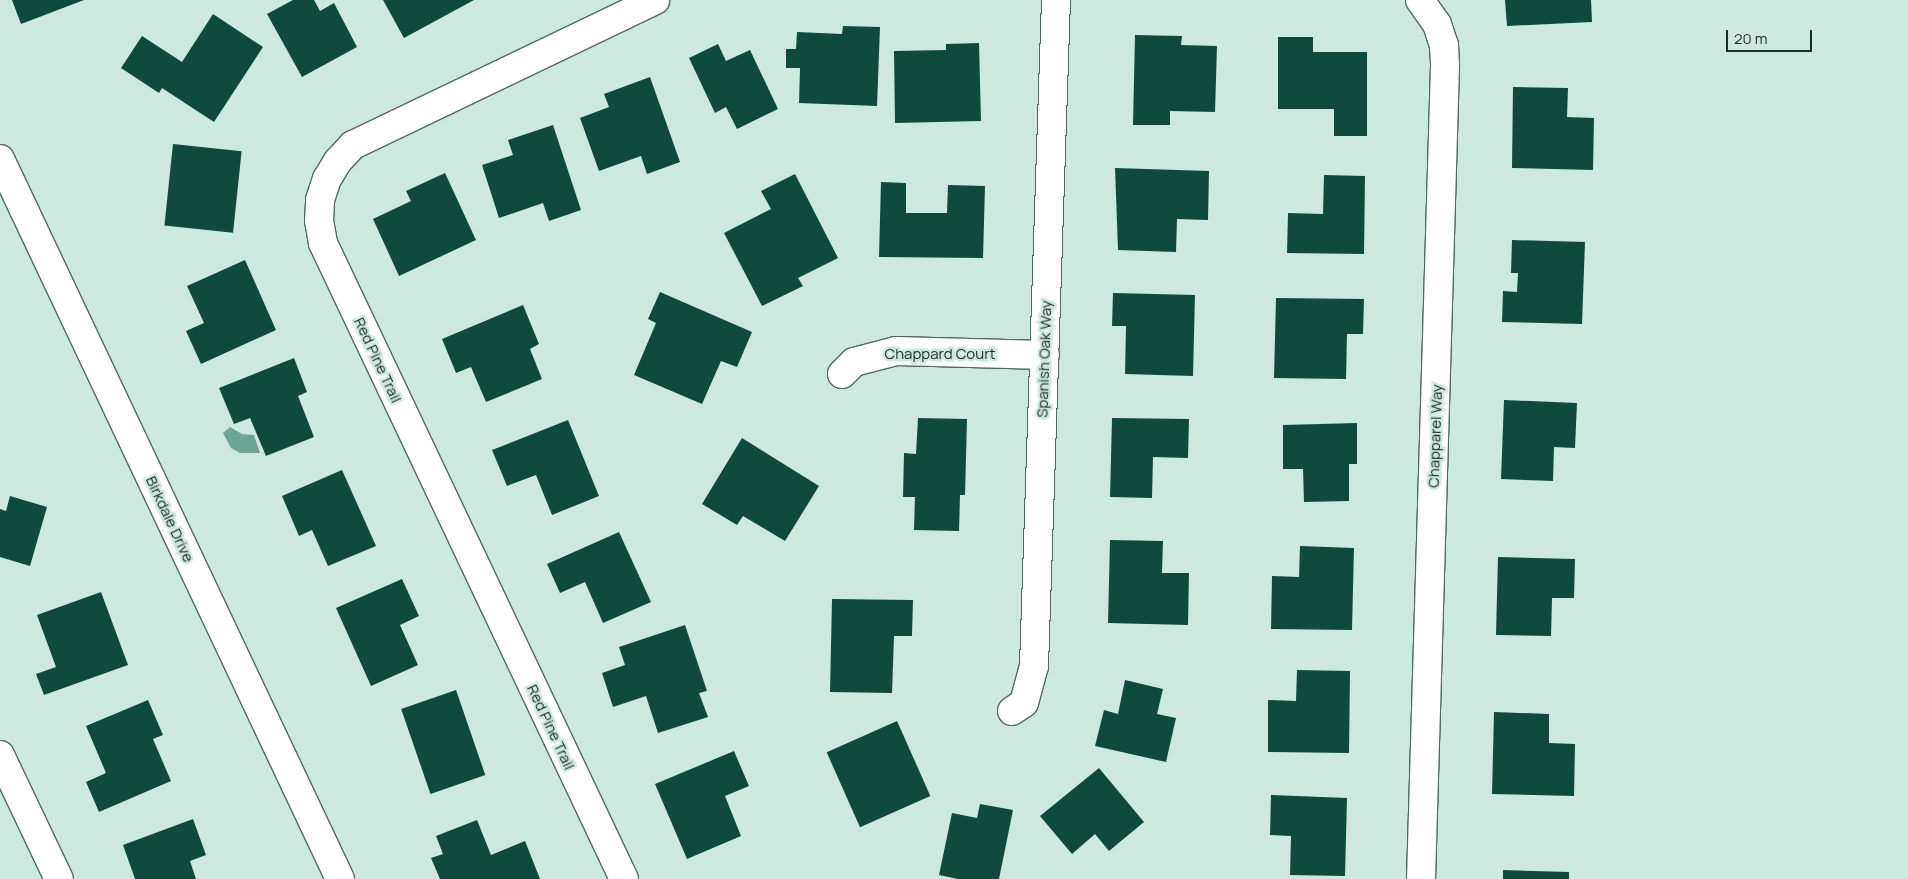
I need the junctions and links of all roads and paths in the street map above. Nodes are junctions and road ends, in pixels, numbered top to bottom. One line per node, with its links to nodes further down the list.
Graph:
1 (655, 0): 11 (street, Red Pine Trail)
2 (1056, 0): 5 (street, Spanish Oak Way)
3 (1420, 0): 12 (street, Chapparel Way)
4 (0, 159): 10 (street, Birkdale Drive)
5 (1045, 355): 6 (street, Chappard Court); 7 (street, Spanish Oak Way)
6 (842, 374)
7 (1012, 711)
8 (0, 755): 9 (street)
9 (58, 879)
10 (340, 879)
11 (624, 879)
12 (1421, 879)

